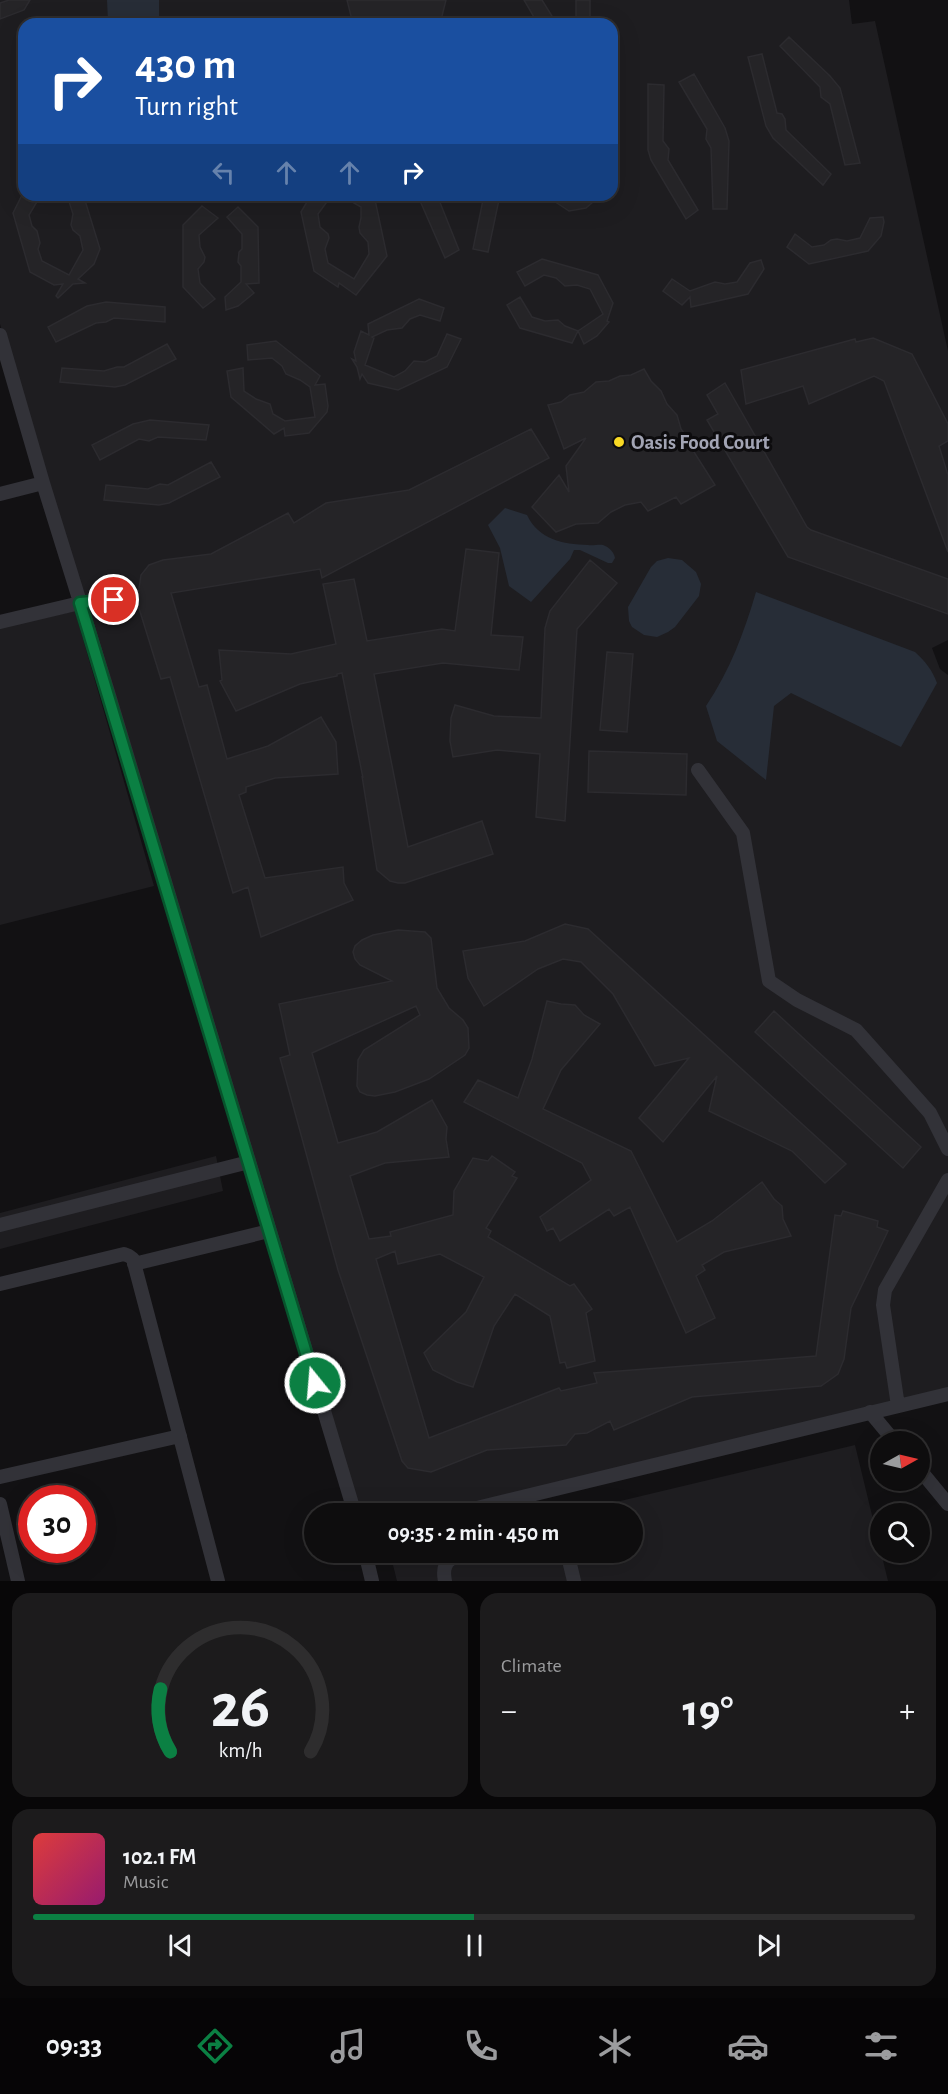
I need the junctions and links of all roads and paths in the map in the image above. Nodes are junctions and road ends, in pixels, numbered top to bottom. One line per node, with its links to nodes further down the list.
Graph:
1 (0, 335): 2 (street)
2 (43, 483): 3 (street); 5 (street)
3 (0, 494)
4 (114, 600): 5 (street)
5 (80, 603): 6 (street); 9 (street)
6 (0, 622)
7 (698, 770): 8 (street)
8 (948, 1149)
9 (249, 1162): 11 (street); 12 (street)
10 (948, 1180): 16 (street)
11 (0, 1225)
12 (269, 1231): 13 (street); 22 (street)
13 (134, 1264): 14 (street); 19 (street)
14 (0, 1284)
15 (948, 1394): 16 (street)
16 (898, 1406): 17 (street)
17 (870, 1412): 18 (street); 23 (street)
18 (886, 1431)
19 (180, 1436): 20 (street); 30 (street)
20 (0, 1477)
21 (930, 1482): 25 (street)
22 (351, 1503)
23 (497, 1503)
24 (0, 1504): 29 (street)
25 (948, 1504)
26 (368, 1563): 31 (street)
27 (447, 1563): 32 (street)
28 (570, 1563): 33 (street)
29 (18, 1581)
30 (218, 1581)
31 (372, 1581)
32 (445, 1581)
33 (574, 1581)

